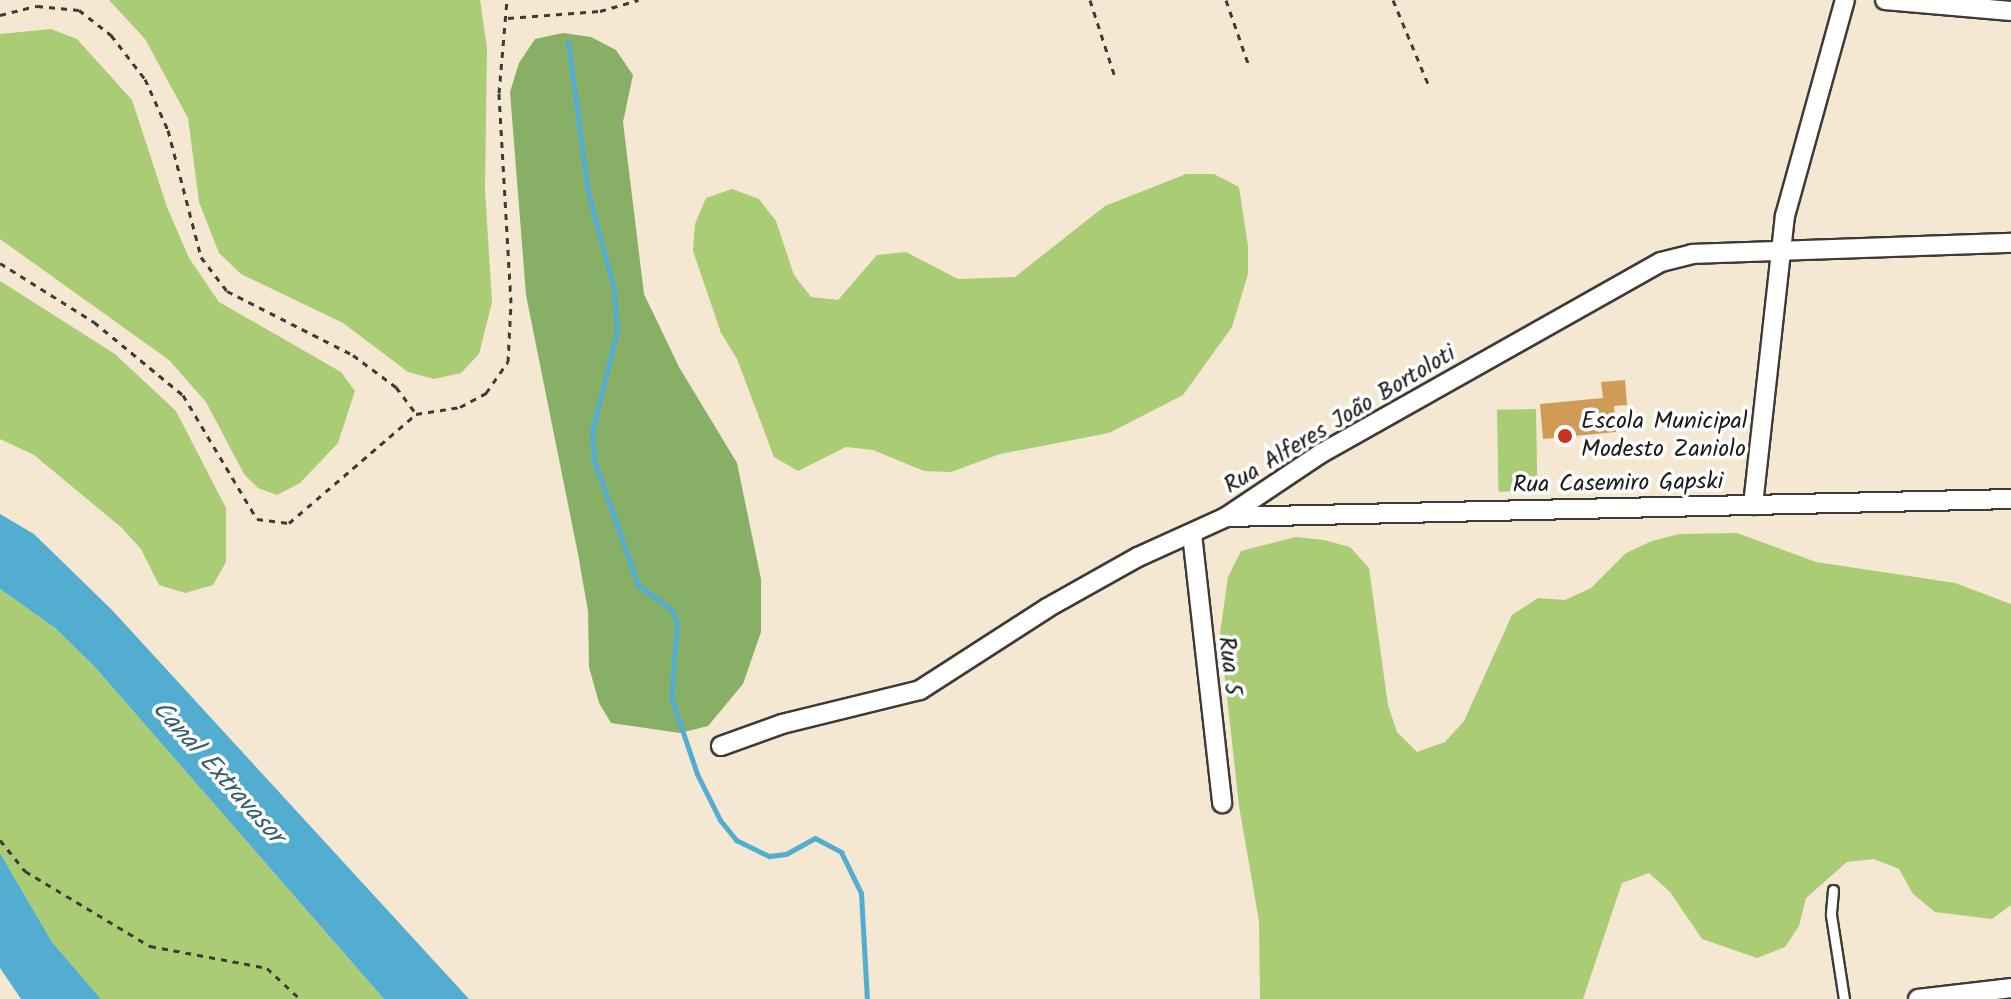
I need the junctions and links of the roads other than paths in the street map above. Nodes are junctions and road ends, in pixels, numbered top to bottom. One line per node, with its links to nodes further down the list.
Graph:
1 (1845, 0): 5 (street)
2 (1885, 0): 3 (street)
3 (2011, 11)
4 (2011, 243): 5 (street, Rua Alferes João Bortoloti)
5 (1779, 251): 7 (street); 8 (street, Rua Alferes João Bortoloti)
6 (2011, 499): 7 (street, Rua Casemiro Gapski)
7 (1753, 505): 8 (street, Rua Casemiro Gapski)
8 (1226, 517): 9 (street, Rua Alferes João Bortoloti)
9 (1192, 534): 10 (street, Rua Alferes João Bortoloti); 11 (street, Rua 5)
10 (721, 746)
11 (1222, 803)
12 (1833, 890): 14 (lane)
13 (2011, 988): 15 (street)
14 (1844, 999)
15 (1918, 999)

